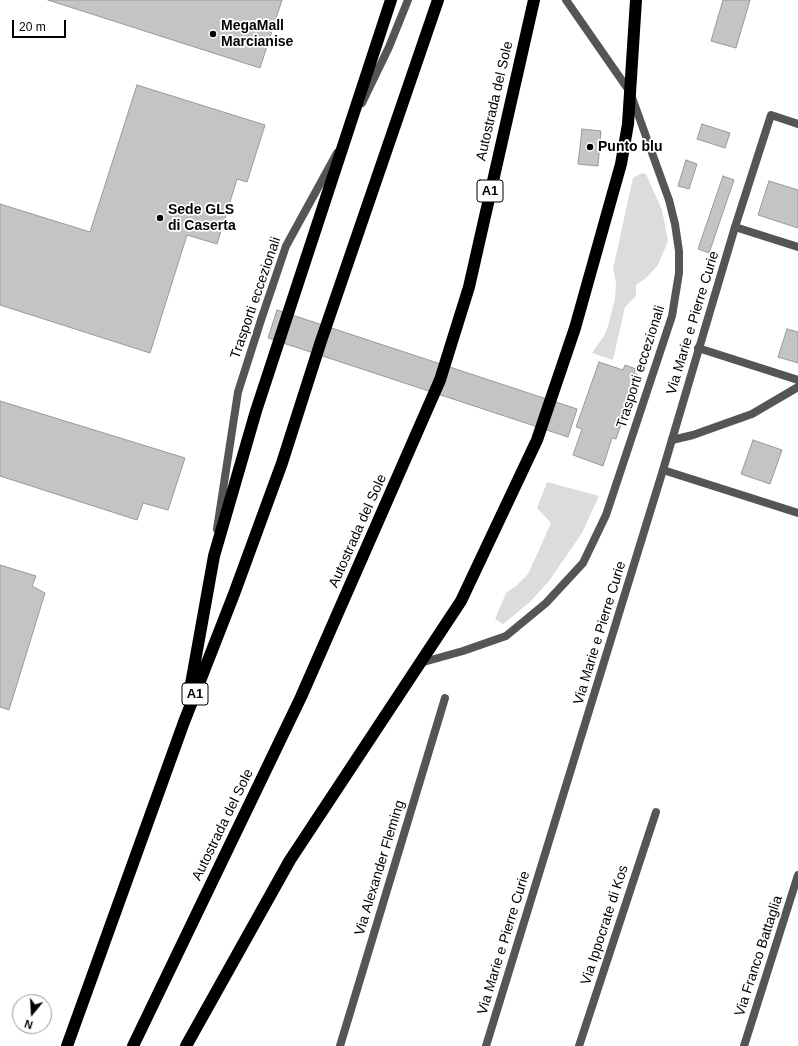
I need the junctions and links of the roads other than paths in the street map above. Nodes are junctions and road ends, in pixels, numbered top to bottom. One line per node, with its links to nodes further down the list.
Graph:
1 (391, 0): 9 (highway)
2 (408, 0): 9 (street, Trasporti eccezionali)
3 (438, 0): 21 (highway, A1)
4 (534, 0): 25 (highway, Autostrada del Sole / A1)
5 (566, 0): 7 (street, Trasporti eccezionali)
6 (636, 0): 7 (highway)
7 (630, 92): 19 (highway); 19 (street, Trasporti eccezionali)
8 (798, 124): 10 (street, Via Marie e Pierre Curie)
9 (345, 138): 18 (highway); 18 (street, Trasporti eccezionali)
10 (735, 227): 11 (street); 12 (street, Via Marie e Pierre Curie)
11 (798, 247)
12 (698, 348): 13 (street); 15 (street, Via Marie e Pierre Curie)
13 (798, 380)
14 (798, 387): 15 (street)
15 (672, 440): 16 (street, Via Marie e Pierre Curie)
16 (663, 470): 17 (street); 28 (street, Via Marie e Pierre Curie)
17 (798, 514)
18 (214, 556): 21 (highway)
19 (420, 663): 26 (highway)
20 (445, 698): 27 (street, Via Alexander Fleming)
21 (184, 722): 24 (highway, A1)
22 (656, 812): 29 (street, Via Ippocrate di Kos)
23 (798, 875): 30 (street, Via Franco Battaglia)
24 (67, 1046)
25 (133, 1046)
26 (186, 1046)
27 (340, 1046)
28 (486, 1046)
29 (579, 1046)
30 (744, 1046)

